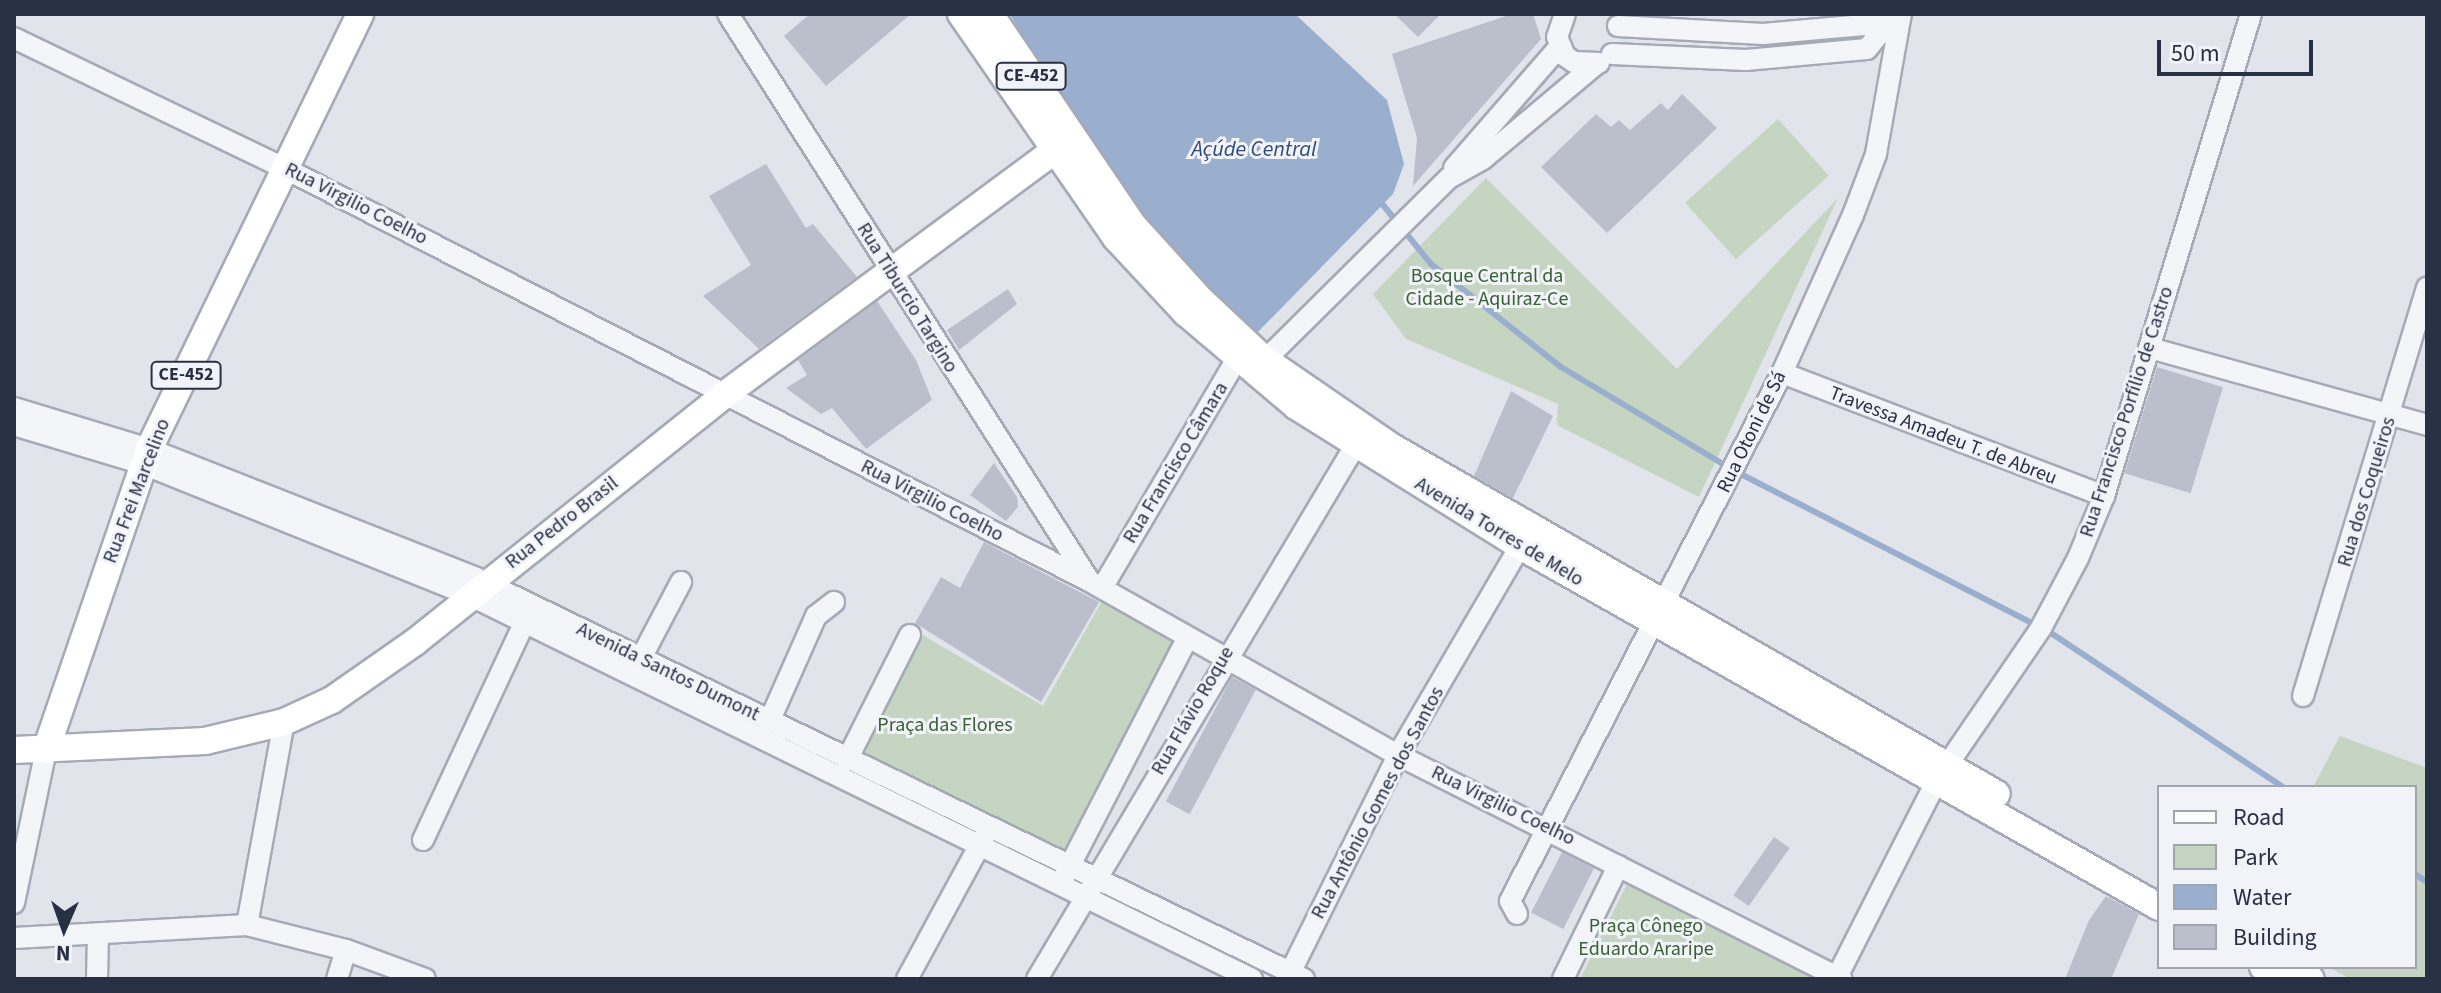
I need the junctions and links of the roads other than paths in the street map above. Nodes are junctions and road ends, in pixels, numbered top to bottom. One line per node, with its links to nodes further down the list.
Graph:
1 (360, 14): 15 (main road, Rua Frei Marcelino / CE-452)
2 (728, 14): 17 (street, Rua Tiburcio Targino)
3 (961, 14): 14 (main road, Avenida Torres de Melo)
4 (990, 14): 14 (main road, Avenida Torres de Melo / CE-452)
5 (1884, 14): 10 (street)
6 (1895, 14): 13 (street)
7 (1901, 14): 21 (street, Rua Otoni de Sá)
8 (2251, 14): 19 (street, Rua Francisco Porfílio de Castro)
9 (1562, 15): 12 (street)
10 (1614, 20): 13 (street)
11 (14, 38): 15 (street, Rua Virgilio Coelho)
12 (1559, 47): 13 (street); 16 (street)
13 (1604, 59): 16 (street)
14 (1062, 145): 17 (main road, Rua Pedro Brasil); 20 (main road, Avenida Torres de Melo)
15 (288, 170): 22 (street, Rua Virgilio Coelho); 28 (main road, Rua Frei Marcelino / CE-452)
16 (1449, 178): 20 (street, Rua Francisco Câmara)
17 (891, 275): 22 (main road, Rua Pedro Brasil); 32 (street, Rua Tiburcio Targino)
18 (2427, 287): 24 (street, Rua dos Coqueiros)
19 (2150, 348): 24 (street); 29 (street, Rua Francisco Porfílio de Castro)
20 (1252, 360): 27 (main road, Avenida Torres de Melo); 32 (street, Rua Francisco Câmara); 35 (main road, Avenida Torres de Melo)
21 (1782, 373): 29 (street, Travessa Amadeu T. de Abreu); 35 (street, Rua Otoni de Sá)
22 (724, 395): 32 (street, Rua Virgilio Coelho); 33 (main road, Rua Pedro Brasil)
23 (14, 408): 28 (street, Avenida Santos Dumont)
24 (2391, 414): 26 (street); 41 (street, Rua dos Coqueiros)
25 (14, 425): 28 (street, Avenida Santos Dumont)
26 (2427, 425)
27 (1355, 446): 30 (main road, Avenida Torres de Melo); 40 (street, Rua Flávio Roque)
28 (146, 456): 33 (street, Avenida Santos Dumont); 45 (main road, Rua Frei Marcelino / CE-452)
29 (2104, 496): 48 (street, Rua Francisco Porfílio de Castro)
30 (1520, 546): 35 (main road, Avenida Torres de Melo); 46 (street, Rua Antônio Gomes dos Santos)
31 (681, 582): 39 (street)
32 (1096, 584): 38 (street, Rua Virgilio Coelho)
33 (478, 589): 36 (street, Avenida Santos Dumont); 39 (street, Avenida Santos Dumont); 42 (main road, Rua Pedro Brasil)
34 (834, 602): 43 (street)
35 (1658, 611): 48 (main road, Avenida Torres de Melo); 49 (street, Rua Otoni de Sá)
36 (524, 623): 50 (street, Avenida Santos Dumont); 51 (street)
37 (910, 635): 47 (street)
38 (1188, 637): 40 (street, Rua Virgilio Coelho); 53 (street, Rua Flávio Roque)
39 (641, 658): 43 (street, Avenida Santos Dumont)
40 (1224, 658): 46 (street, Rua Virgilio Coelho); 55 (street, Rua Flávio Roque)
41 (2303, 696)
42 (284, 722): 45 (main road, Rua Pedro Brasil); 59 (street)
43 (769, 722): 47 (street, Avenida Santos Dumont)
44 (14, 750): 45 (main road, Rua Pedro Brasil)
45 (46, 750): 56 (street, Rua Frei Marcelino)
46 (1398, 755): 49 (street, Rua Virgilio Coelho); 65 (street, Rua Antônio Gomes dos Santos)
47 (847, 760): 50 (street, Avenida Santos Dumont)
48 (1942, 772): 54 (main road, Avenida Torres de Melo); 57 (main road, Avenida Torres de Melo); 66 (street, Rua Francisco Porfílio de Castro)
49 (1547, 828): 52 (street, Rua Virgilio Coelho); 58 (street, Rua Otoni de Sá)
50 (984, 838): 53 (street, Avenida Santos Dumont); 70 (street)
51 (423, 840)
52 (1618, 866): 66 (street, Rua Virgilio Coelho); 73 (street)
53 (1064, 877): 55 (street, Avenida Santos Dumont)
54 (2157, 888)
55 (1088, 890): 60 (street, Avenida Santos Dumont); 71 (street, Rua Flávio Roque)
56 (14, 903)
57 (2157, 906)
58 (1517, 914)
59 (247, 925): 61 (street); 63 (street)
60 (1178, 931): 65 (street, Avenida Santos Dumont); 72 (street, Avenida Santos Dumont)
61 (98, 935): 62 (street); 67 (street)
62 (14, 938)
63 (346, 950): 68 (street); 69 (street)
64 (2266, 969): 74 (main road)
65 (1294, 977)
66 (1840, 978)
67 (97, 979)
68 (337, 979)
69 (425, 979)
70 (907, 979)
71 (1037, 979)
72 (1252, 979)
73 (1563, 979)
74 (2284, 979)

